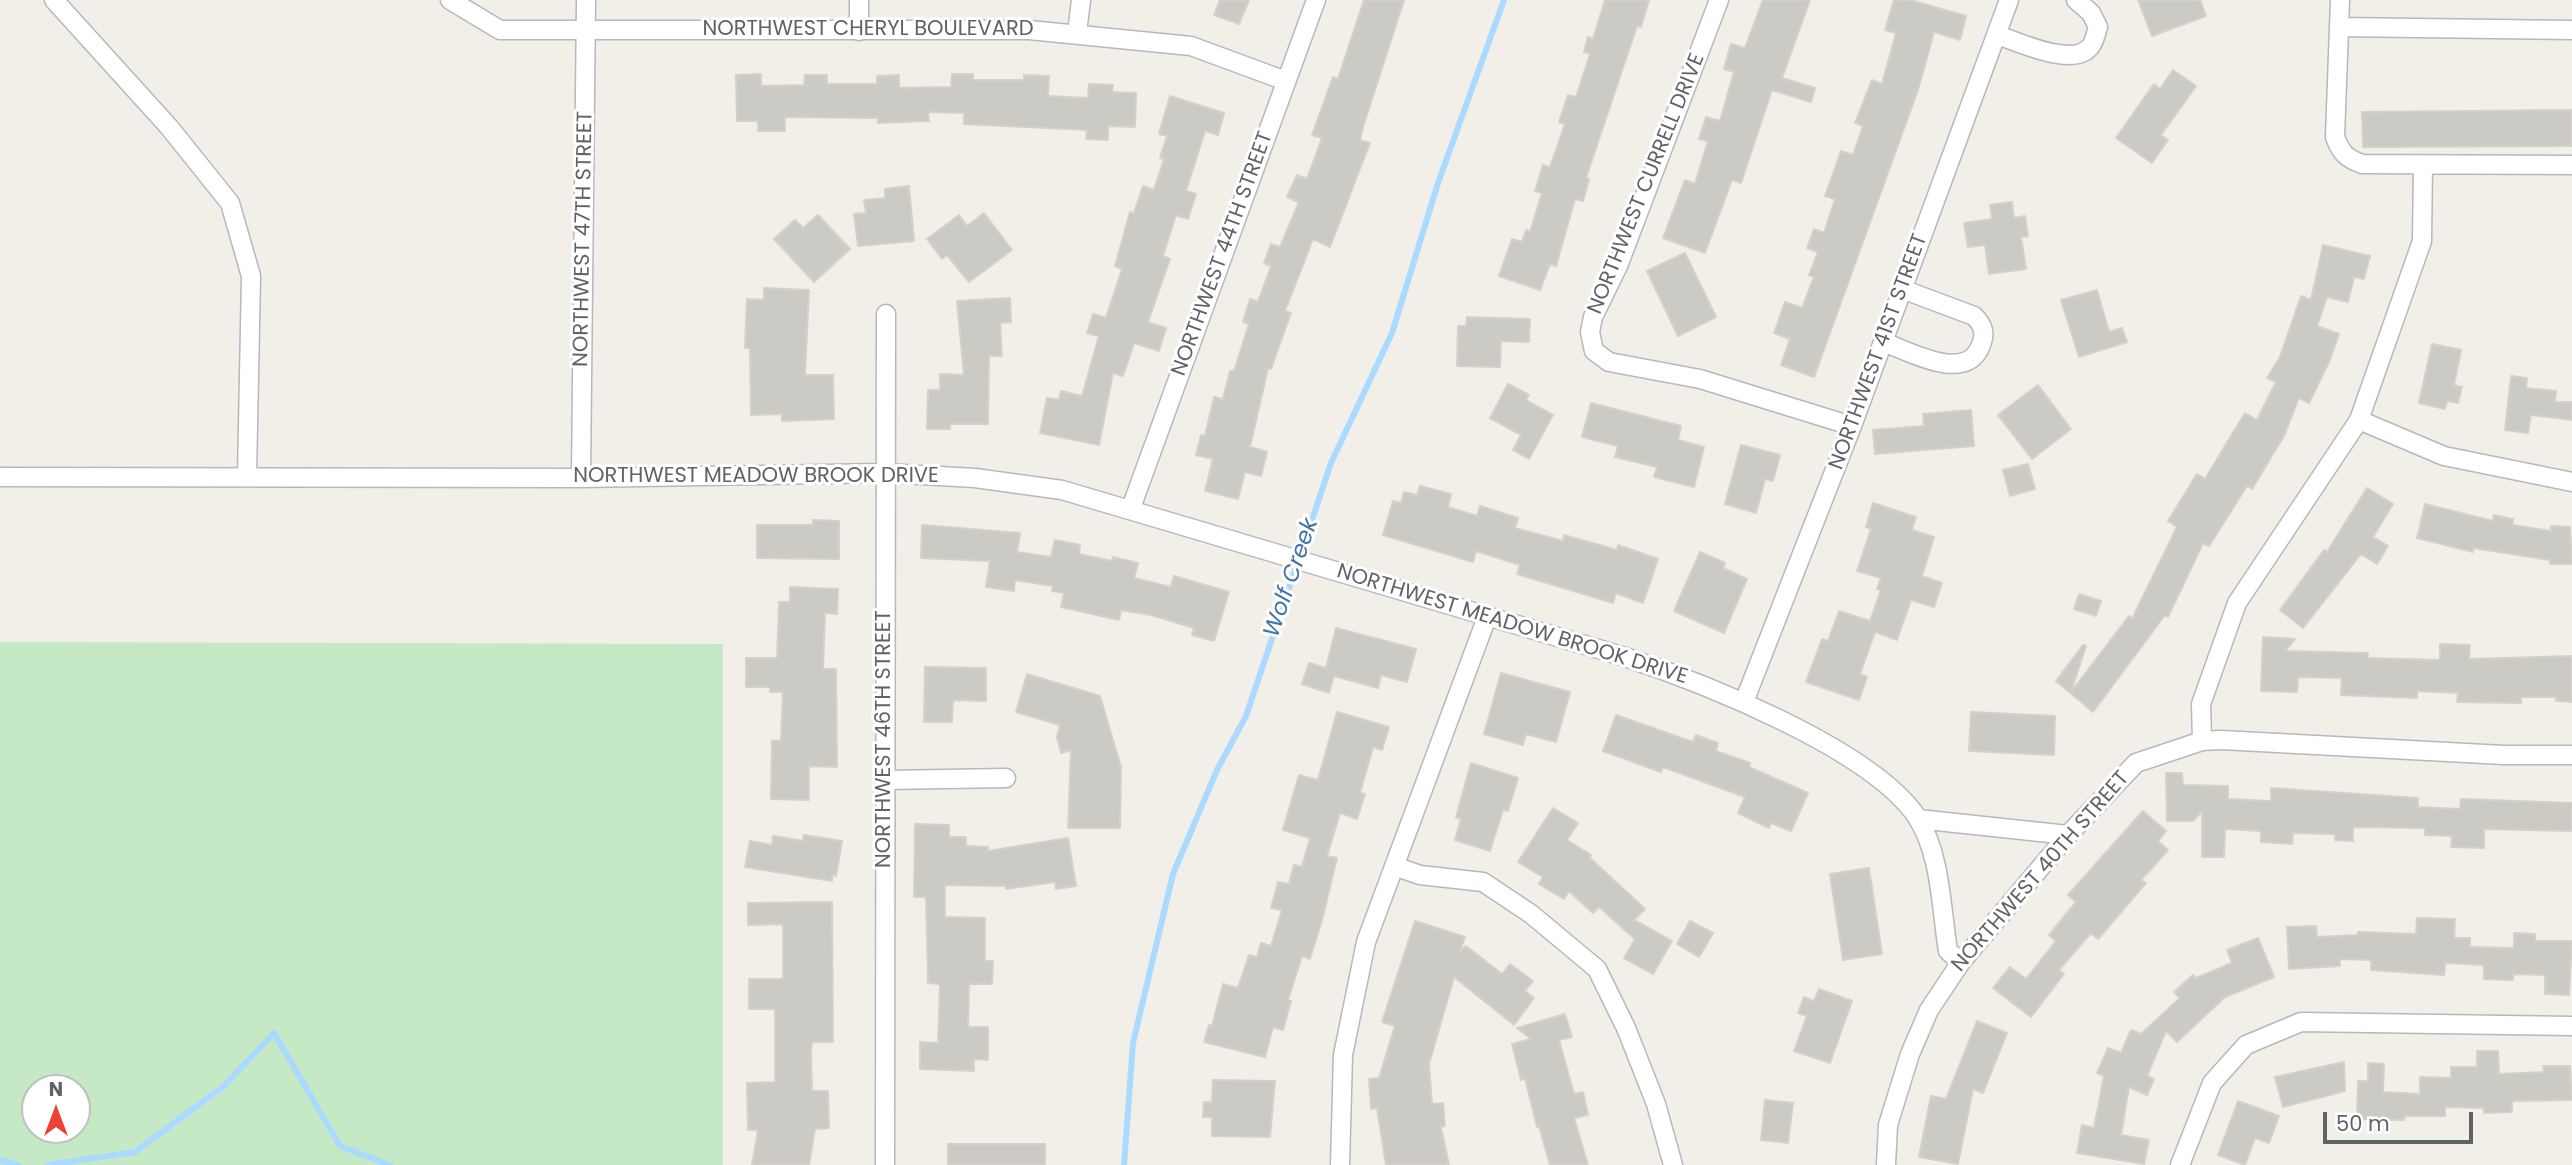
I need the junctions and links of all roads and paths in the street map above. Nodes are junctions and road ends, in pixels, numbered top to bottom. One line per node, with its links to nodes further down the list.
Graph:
1 (54, 0): 26 (street)
2 (450, 0): 12 (street, NORTHWEST CHERYL BOULEVARD)
3 (586, 0): 12 (street, NORTHWEST 47TH STREET)
4 (859, 0): 14 (street)
5 (1081, 0): 15 (street)
6 (1316, 0): 17 (street, NORTHWEST 44TH STREET)
7 (1719, 0): 24 (street, NORTHWEST CURRELL DRIVE)
8 (2009, 0): 16 (street, NORTHWEST 41ST STREET)
9 (2076, 0): 16 (street)
10 (2340, 0): 11 (street)
11 (2339, 27): 13 (street); 18 (street)
12 (586, 29): 14 (street, NORTHWEST CHERYL BOULEVARD); 28 (street, NORTHWEST 47TH STREET)
13 (2572, 30)
14 (859, 31): 15 (street, NORTHWEST CHERYL BOULEVARD)
15 (1077, 33): 17 (street, NORTHWEST CHERYL BOULEVARD)
16 (1997, 35): 20 (street, NORTHWEST 41ST STREET)
17 (1286, 81): 30 (street, NORTHWEST 44TH STREET)
18 (2423, 165): 19 (street); 23 (street)
19 (2572, 165)
20 (1902, 289): 22 (street, NORTHWEST 41ST STREET); 22 (street)
21 (886, 314): 25 (street, NORTHWEST 46TH STREET)
22 (1883, 342): 24 (street, NORTHWEST 41ST STREET)
23 (2358, 420): 29 (street); 33 (street)
24 (1852, 426): 32 (street, NORTHWEST 41ST STREET)
25 (885, 473): 28 (street, NORTHWEST MEADOW BROOK DRIVE); 30 (street, NORTHWEST MEADOW BROOK DRIVE); 36 (street, NORTHWEST 46TH STREET)
26 (247, 475): 27 (street, NORTHWEST MEADOW BROOK DRIVE); 28 (street, NORTHWEST MEADOW BROOK DRIVE)
27 (0, 477)
28 (581, 478)
29 (2572, 482)
30 (1131, 509): 31 (street, NORTHWEST MEADOW BROOK DRIVE)
31 (1487, 617): 32 (street, NORTHWEST MEADOW BROOK DRIVE); 39 (street)
32 (1744, 702): 37 (street, NORTHWEST MEADOW BROOK DRIVE)
33 (2202, 741): 34 (street); 38 (street, NORTHWEST 40TH STREET)
34 (2572, 755)
35 (1006, 778): 36 (street)
36 (885, 780): 42 (street, NORTHWEST 46TH STREET)
37 (1918, 819): 38 (street); 40 (street, NORTHWEST MEADOW BROOK DRIVE)
38 (2068, 835): 40 (street, NORTHWEST 40TH STREET)
39 (1394, 866): 43 (street); 44 (street)
40 (1961, 962): 45 (street, NORTHWEST 40TH STREET)
41 (2572, 1026): 46 (street)
42 (885, 1165)
43 (1340, 1165)
44 (1673, 1165)
45 (1886, 1165)
46 (2180, 1165)

